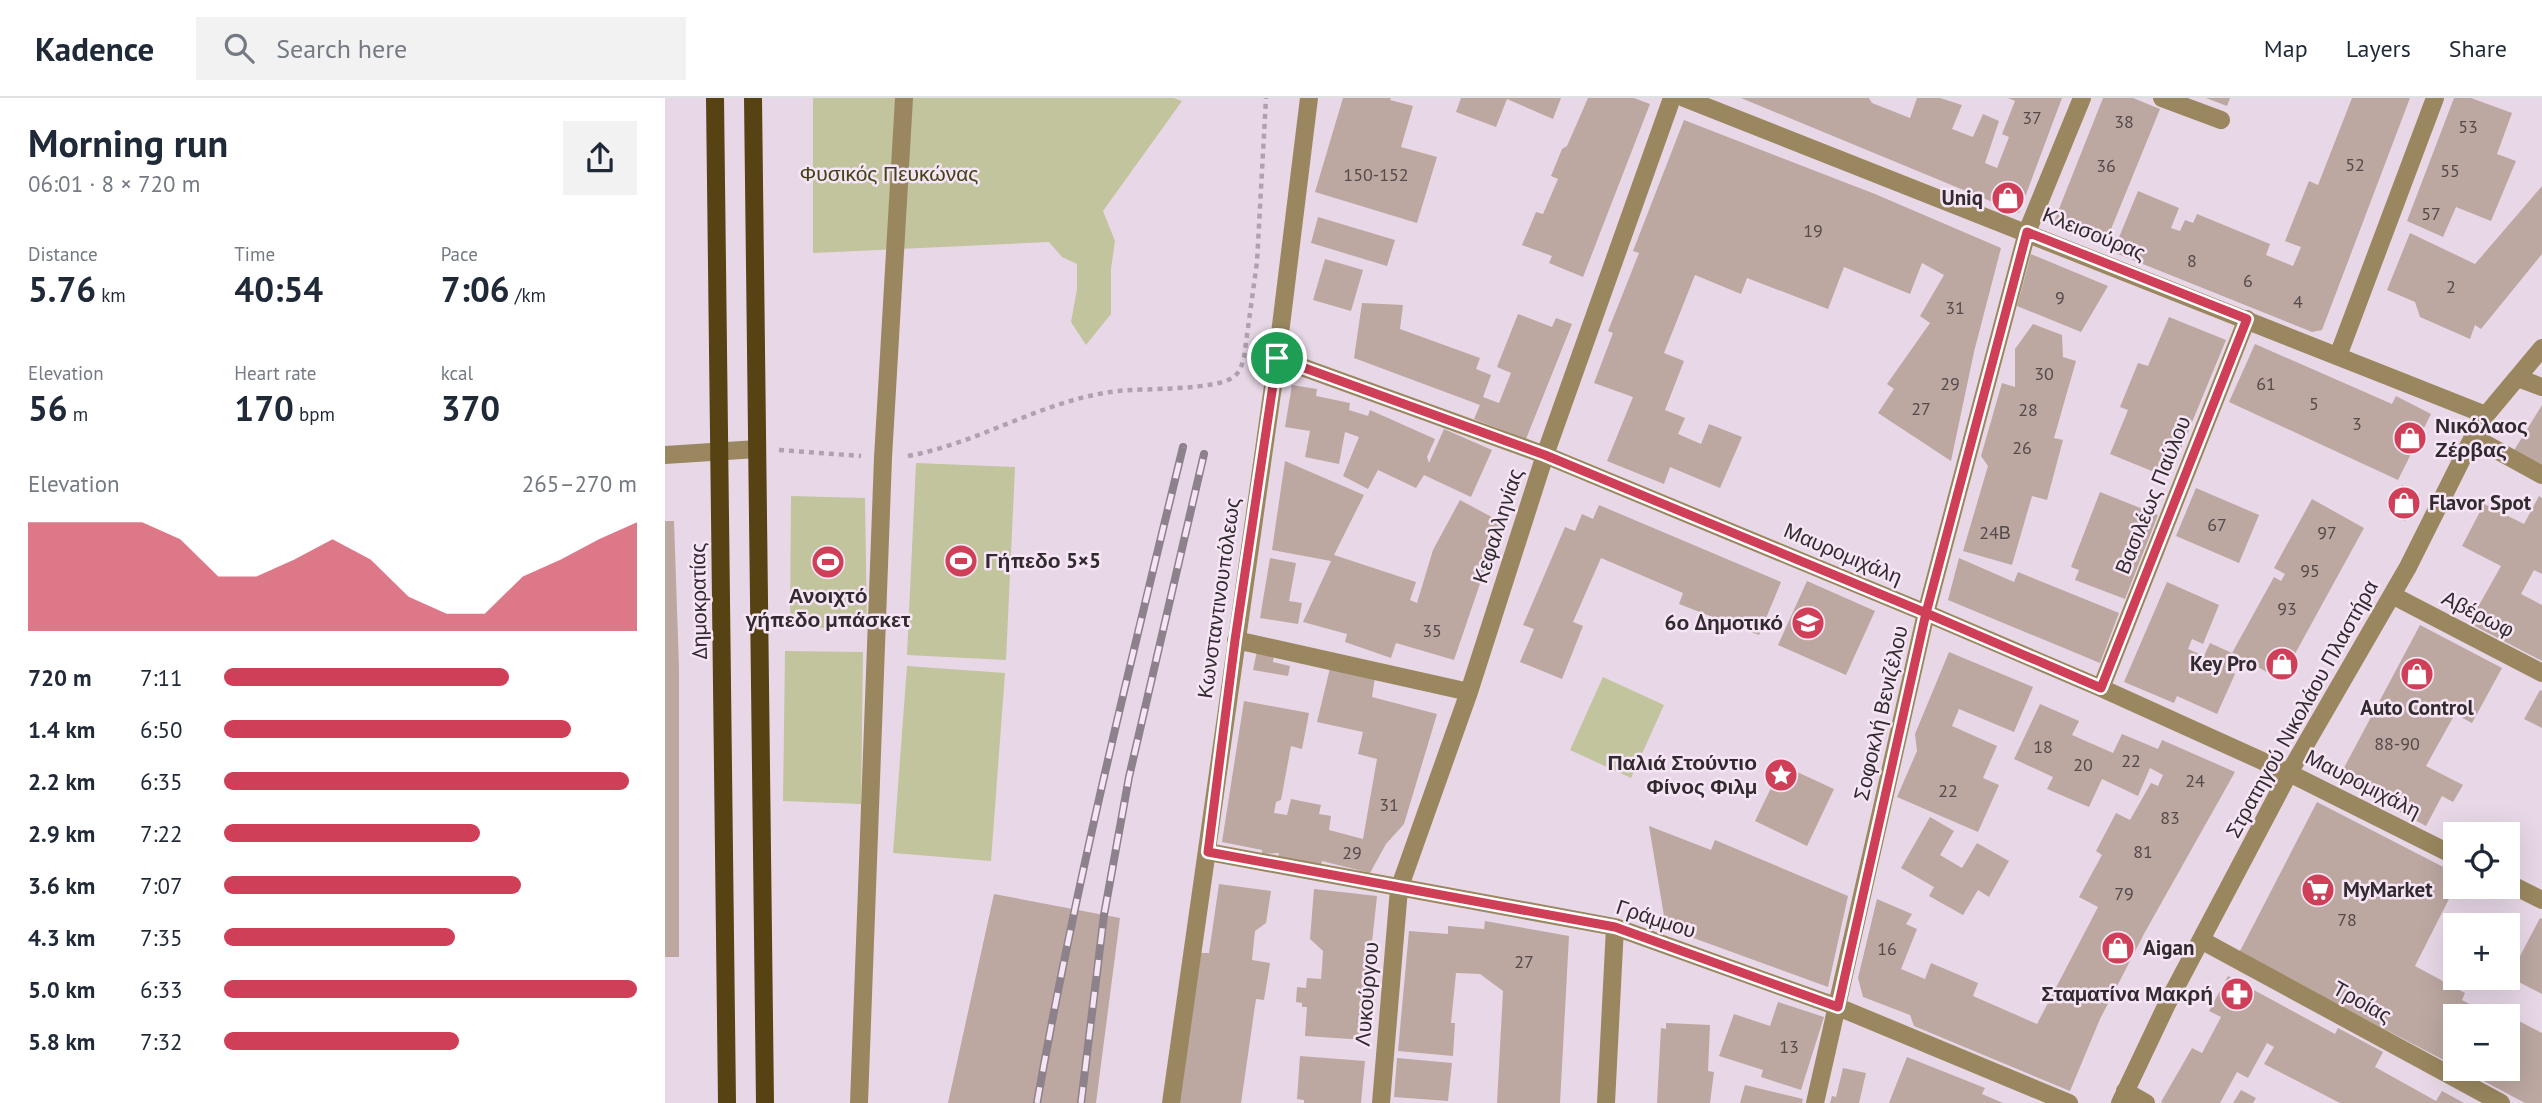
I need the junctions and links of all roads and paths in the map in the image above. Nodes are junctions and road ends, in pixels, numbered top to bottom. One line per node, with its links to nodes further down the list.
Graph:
1 (715, 98): 22 (main road, Δημοκρατίας)
2 (753, 98): 21 (main road)
3 (904, 98): 25 (street)
4 (1266, 98): 25 (path)
5 (1309, 98): 16 (street, Κωνσταντινουπόλεως)
6 (1672, 98): 24 (street, Κεφαλληνίας)
7 (1684, 98): 12 (street, Κλεισούρας)
8 (2082, 98): 12 (street, Σοφοκλή Βενιζέλου)
9 (2162, 98): 11 (street)
10 (2435, 98): 15 (street)
11 (2221, 120)
12 (2027, 232): 13 (street, Κλεισούρας); 28 (street, Σοφοκλή Βενιζέλου)
13 (2247, 319): 15 (street, Κλεισούρας); 31 (street, Βασιλέως Παύλου)
14 (2542, 348): 17 (street, Στρατηγού Νικολάου Πλαστήρα)
15 (2339, 356): 19 (street, Κλεισούρας)
16 (1277, 358): 24 (street, Μαυρομιχάλη); 29 (street, Κωνσταντινουπόλεως)
17 (2518, 378): 18 (street); 19 (street, Στρατηγού Νικολάου Πλαστήρα)
18 (2542, 387)
19 (2486, 415): 20 (street, Στρατηγού Νικολάου Πλαστήρα)
20 (2473, 437): 26 (street); 27 (street, Στρατηγού Νικολάου Πλαστήρα)
21 (757, 449): 22 (street); 25 (path); 44 (main road)
22 (720, 453): 23 (street); 43 (main road, Δημοκρατίας)
23 (665, 455)
24 (1545, 455): 28 (street, Μαυρομιχάλη); 32 (street, Κεφαλληνίας)
25 (883, 458): 45 (street)
26 (2542, 475)
27 (2392, 595): 30 (street, Αβέρωφ); 33 (street, Στρατηγού Νικολάου Πλαστήρα)
28 (1926, 613): 31 (street, Μαυρομιχάλη); 41 (street, Σοφοκλή Βενιζέλου)
29 (1235, 640): 32 (street); 35 (street, Κωνσταντινουπόλεως)
30 (2542, 673)
31 (2101, 688): 33 (street, Μαυρομιχάλη)
32 (1469, 692): 36 (street, Κεφαλληνίας)
33 (2289, 773): 34 (street, Μαυρομιχάλη); 40 (street, Στρατηγού Νικολάου Πλαστήρα)
34 (2443, 850)
35 (1208, 852): 36 (street, Γράμμου); 46 (street, Κωνσταντινουπόλεως)
36 (1399, 889): 39 (street, Γράμμου); 47 (street, Λυκούργου)
37 (2520, 889): 38 (street)
38 (2542, 900)
39 (1615, 927): 41 (street, Γράμμου); 48 (street)
40 (2201, 940): 42 (street, Στρατηγού Νικολάου Πλαστήρα); 52 (street, Τροίας)
41 (1838, 1007): 49 (street, Σοφοκλή Βενιζέλου); 50 (street, Γράμμου)
42 (2123, 1097): 51 (street)
43 (727, 1103)
44 (765, 1103)
45 (859, 1103)
46 (1171, 1103)
47 (1381, 1103)
48 (1606, 1103)
49 (1815, 1103)
50 (2069, 1103)
51 (2146, 1103)
52 (2501, 1103)

